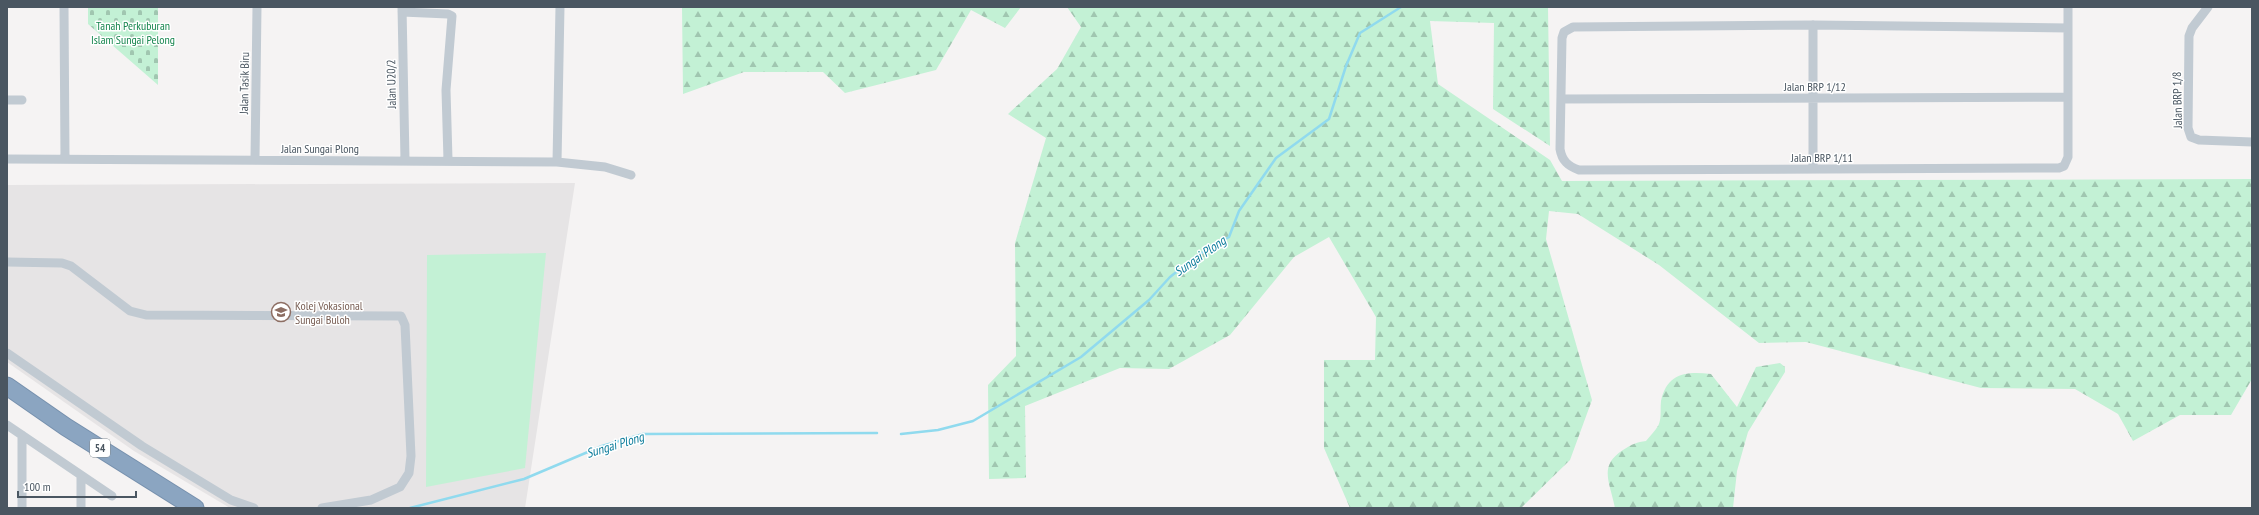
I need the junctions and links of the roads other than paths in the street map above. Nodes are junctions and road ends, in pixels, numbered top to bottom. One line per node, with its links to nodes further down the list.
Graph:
1 (64, 7): 16 (street)
2 (257, 7): 17 (street, Jalan Tasik Biru)
3 (560, 7): 20 (street)
4 (2068, 7): 8 (street, Jalan BRP 1/11)
5 (2208, 7): 14 (street, Jalan BRP 1/8)
6 (402, 9): 18 (street, Jalan U20/2); 19 (street)
7 (1813, 25): 8 (street); 10 (street); 11 (street, Jalan BRP 1/11)
8 (2068, 28): 9 (street, Jalan BRP 1/11)
9 (2068, 97): 10 (street, Jalan BRP 1/12); 21 (street, Jalan BRP 1/11)
10 (1813, 98): 11 (street, Jalan BRP 1/12); 21 (street)
11 (1562, 99): 21 (street, Jalan BRP 1/11)
12 (7, 100): 13 (street)
13 (22, 100)
14 (2252, 142)
15 (7, 159): 16 (street, Jalan Sungai Plong)
16 (65, 159): 17 (street, Jalan Sungai Plong)
17 (255, 159): 18 (street, Jalan Sungai Plong)
18 (405, 160): 19 (street, Jalan Sungai Plong)
19 (448, 160): 20 (street, Jalan Sungai Plong)
20 (557, 162): 22 (street, Jalan Sungai Plong)
21 (1813, 169)
22 (631, 175)
23 (7, 262): 34 (street)
24 (7, 353): 33 (street)
25 (7, 386): 32 (highway, 54)
26 (7, 425): 27 (street)
27 (22, 435): 28 (street); 30 (street)
28 (81, 477): 29 (street); 31 (street)
29 (112, 496)
30 (22, 508)
31 (81, 508)
32 (194, 508)
33 (254, 508)
34 (322, 508)

